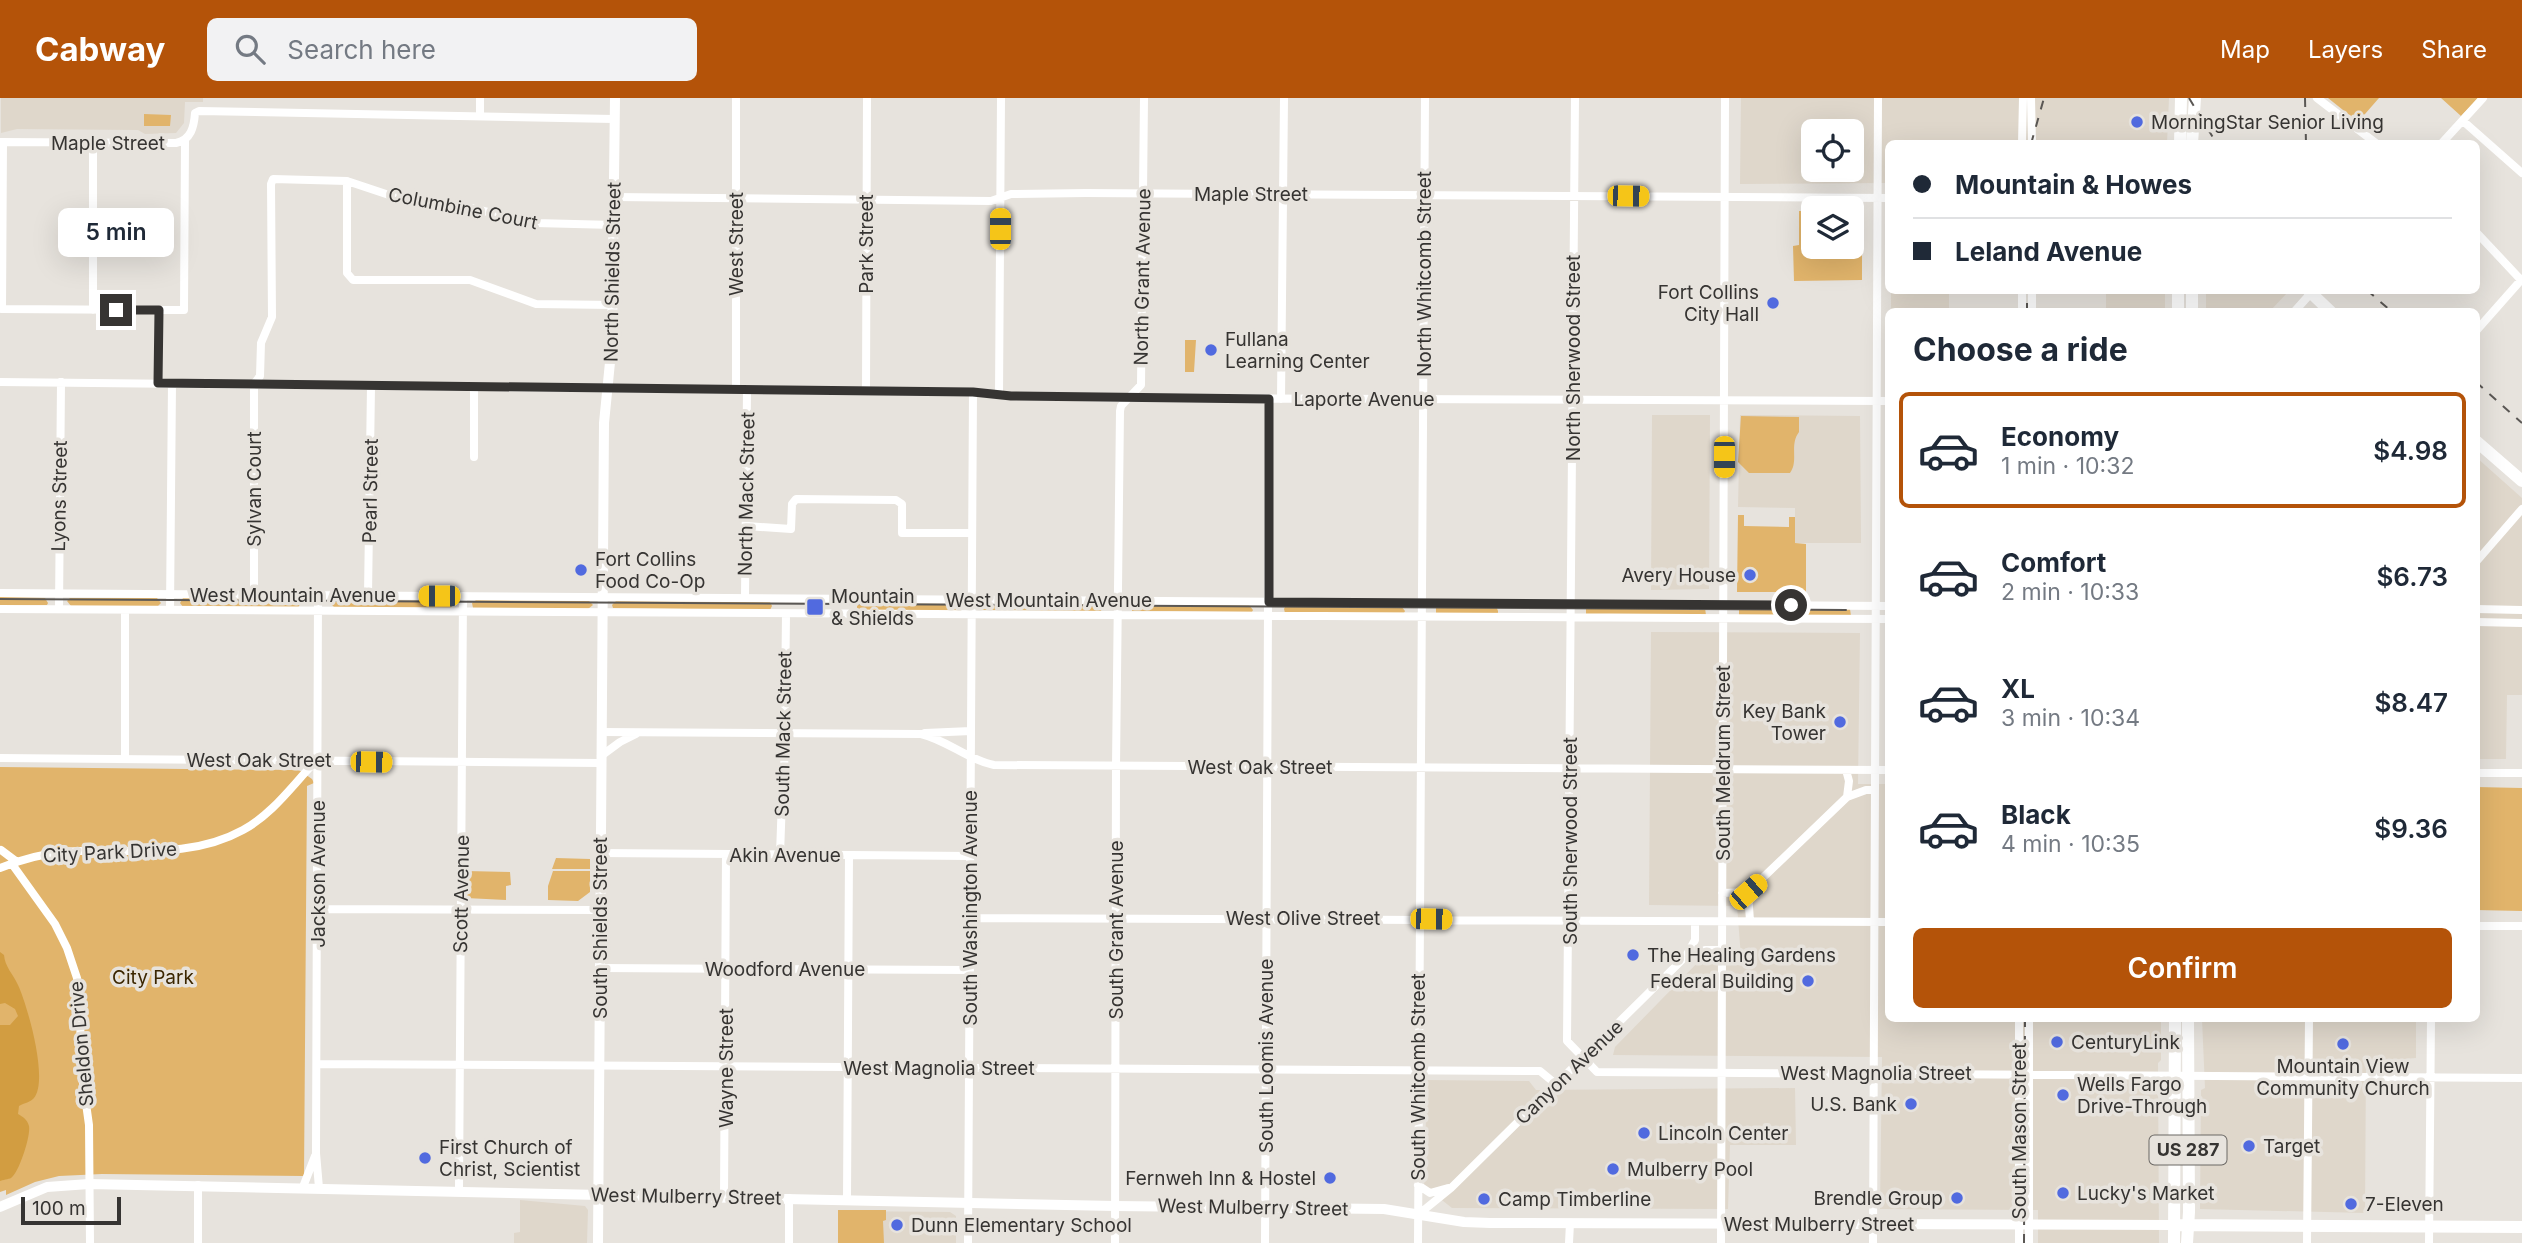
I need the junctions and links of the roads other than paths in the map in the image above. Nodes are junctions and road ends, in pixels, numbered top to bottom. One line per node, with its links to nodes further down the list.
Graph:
1 (480, 98): 18 (street)
2 (615, 98): 19 (main road, North Shields Street)
3 (736, 98): 38 (street, West Street)
4 (867, 98): 42 (street, Park Street)
5 (1001, 98): 39 (street)
6 (1144, 98): 32 (street, North Grant Avenue)
7 (1283, 98): 33 (street)
8 (1425, 98): 34 (street, North Whitcomb Street)
9 (1575, 98): 35 (street, North Sherwood Street)
10 (1725, 98): 37 (street, South Meldrum Street)
11 (1878, 98): 40 (street)
12 (2022, 98): 21 (street)
13 (2031, 98): 22 (street)
14 (2181, 98): 23 (highway)
15 (2195, 98): 24 (highway)
16 (2317, 98): 25 (street)
17 (2483, 98): 20 (street)
18 (480, 116): 19 (street, Maple Street); 27 (street, Maple Street)
19 (614, 119): 36 (main road, North Shields Street)
20 (2463, 121): 26 (street); 30 (street)
21 (2022, 140)
22 (2032, 140)
23 (2180, 140)
24 (2194, 140)
25 (2372, 140)
26 (2445, 140)
27 (185, 141): 29 (street, Maple Street); 50 (street)
28 (1, 142): 29 (street, Maple Street); 49 (street)
29 (93, 143): 49 (street)
30 (2522, 173)
31 (347, 181): 43 (street, Columbine Court); 47 (street); 56 (street, Columbine Court)
32 (1143, 194): 33 (street, Maple Street); 39 (street, Maple Street); 65 (street, North Grant Avenue)
33 (1283, 194): 34 (street, Maple Street); 67 (street)
34 (1425, 195): 35 (street, Maple Street); 68 (street, North Whitcomb Street)
35 (1574, 195): 37 (street, Maple Street); 69 (street, North Sherwood Street)
36 (614, 197): 38 (street, Maple Street); 43 (main road, North Shields Street)
37 (1725, 197): 40 (street, Maple Street); 70 (street, South Meldrum Street)
38 (737, 198): 42 (street, Maple Street); 60 (street, West Street)
39 (1001, 198): 42 (street, Maple Street); 64 (street)
40 (1877, 198): 41 (street, Maple Street); 71 (street)
41 (1885, 198)
42 (867, 200): 62 (street, Park Street)
43 (614, 225): 47 (main road, North Shields Street)
44 (2480, 236): 45 (street)
45 (2522, 280): 51 (street)
46 (2311, 294): 48 (highway)
47 (613, 305): 59 (main road, North Shields Street)
48 (2327, 308)
49 (93, 310): 50 (street)
50 (159, 310): 54 (street)
51 (2480, 327)
52 (0, 382): 53 (street, Laporte Avenue)
53 (61, 382): 54 (street, Laporte Avenue); 81 (street, Lyons Street)
54 (158, 383): 55 (street, Laporte Avenue)
55 (172, 383): 56 (street, Laporte Avenue); 82 (street)
56 (254, 384): 57 (street, Laporte Avenue); 83 (street, Sylvan Court)
57 (371, 386): 58 (street, Laporte Avenue); 85 (street, Pearl Street)
58 (474, 387): 59 (street, Laporte Avenue); 74 (street)
59 (607, 388): 60 (street, Laporte Avenue); 87 (main road, North Shields Street)
60 (736, 390): 61 (street, Laporte Avenue)
61 (747, 390): 62 (street, Laporte Avenue); 77 (street, North Mack Street)
62 (866, 391): 63 (street, Laporte Avenue)
63 (973, 392): 64 (street, Laporte Avenue); 78 (street, South Washington Avenue)
64 (999, 394): 65 (street, Laporte Avenue)
65 (1131, 398): 66 (street, Laporte Avenue); 90 (street, North Grant Avenue)
66 (1269, 399): 67 (street, Laporte Avenue); 91 (street, South Loomis Avenue)
67 (1282, 399): 68 (street, Laporte Avenue)
68 (1423, 399): 69 (street, Laporte Avenue); 92 (street, North Whitcomb Street)
69 (1573, 400): 70 (street, Laporte Avenue); 93 (street, North Sherwood Street)
70 (1724, 401): 71 (street, Laporte Avenue); 94 (street, South Meldrum Street)
71 (1876, 401): 72 (street, Laporte Avenue); 95 (street)
72 (1885, 401)
73 (2480, 444): 75 (highway)
74 (474, 457)
75 (2522, 481)
76 (2521, 508): 79 (street)
77 (746, 526): 78 (street); 88 (street, North Mack Street)
78 (972, 533): 89 (street, South Washington Avenue)
79 (2480, 557)
80 (0, 593): 81 (street, West Mountain Avenue)
81 (58, 593): 82 (street, West Mountain Avenue); 98 (street, Lyons Street)
82 (170, 594): 83 (street, West Mountain Avenue); 100 (street)
83 (254, 594): 84 (street, West Mountain Avenue)
84 (318, 595): 85 (street, West Mountain Avenue); 103 (street, Jackson Avenue)
85 (368, 595): 86 (street, West Mountain Avenue)
86 (463, 596): 87 (street, West Mountain Avenue); 104 (street, Scott Avenue)
87 (603, 597): 88 (street, West Mountain Avenue); 105 (main road, North Shields Street)
88 (745, 598): 89 (street, West Mountain Avenue)
89 (972, 599): 90 (street, West Mountain Avenue); 107 (street, South Washington Avenue)
90 (1118, 601): 91 (street, West Mountain Avenue); 108 (street, North Grant Avenue)
91 (1269, 602): 92 (street, West Mountain Avenue); 109 (street, South Loomis Avenue)
92 (1421, 603): 93 (street, West Mountain Avenue); 110 (street, North Whitcomb Street)
93 (1571, 604): 94 (street, West Mountain Avenue); 111 (street, North Sherwood Street)
94 (1723, 605): 95 (street, West Mountain Avenue); 112 (street, South Meldrum Street)
95 (1875, 606): 96 (street, West Mountain Avenue); 113 (street)
96 (1885, 606)
97 (0, 609): 98 (street, West Mountain Avenue)
98 (59, 609): 99 (street, West Mountain Avenue)
99 (125, 610): 100 (street, West Mountain Avenue); 124 (street)
100 (170, 610): 103 (street, West Mountain Avenue)
101 (2480, 610): 102 (street)
102 (2522, 610)
103 (318, 611): 104 (street, West Mountain Avenue); 125 (street, Jackson Avenue)
104 (463, 612): 105 (street, West Mountain Avenue); 127 (street, Scott Avenue)
105 (603, 613): 106 (street, West Mountain Avenue); 118 (main road, South Shields Street)
106 (786, 614): 107 (street, West Mountain Avenue); 120 (street, South Mack Street)
107 (972, 615): 108 (street, West Mountain Avenue); 117 (street, South Washington Avenue)
108 (1118, 616): 109 (street, West Mountain Avenue); 128 (street, South Grant Avenue)
109 (1268, 617): 110 (street, West Mountain Avenue); 129 (street, South Loomis Avenue)
110 (1422, 618): 111 (street, West Mountain Avenue); 130 (street, South Whitcomb Street)
111 (1571, 618): 112 (street, West Mountain Avenue); 131 (street, South Sherwood Street)
112 (1723, 619): 113 (street, West Mountain Avenue); 132 (street, South Meldrum Street)
113 (1875, 619): 114 (street, West Mountain Avenue); 134 (street)
114 (1885, 619)
115 (2480, 622): 116 (street)
116 (2522, 623)
117 (971, 731): 121 (street); 122 (street, South Washington Avenue)
118 (601, 732): 119 (street, West Oak Street); 126 (main road, South Shields Street)
119 (639, 733): 120 (street, West Oak Street); 126 (street)
120 (784, 734): 121 (street, West Oak Street); 144 (street, South Mack Street)
121 (921, 734): 122 (street, West Oak Street)
122 (971, 757): 128 (street, West Oak Street); 146 (street, South Washington Avenue)
123 (0, 758): 124 (street, West Oak Street)
124 (125, 759): 125 (street, West Oak Street)
125 (317, 760): 127 (street, West Oak Street); 147 (street, City Park Drive); 151 (street, Jackson Avenue)
126 (601, 760): 127 (street, West Oak Street); 142 (main road, South Shields Street)
127 (462, 762): 152 (street, Scott Avenue)
128 (1115, 766): 129 (street, West Oak Street); 154 (street, South Grant Avenue)
129 (1268, 767): 130 (street, West Oak Street); 156 (street, South Loomis Avenue)
130 (1419, 768): 131 (street, West Oak Street); 157 (street, South Whitcomb Street)
131 (1571, 769): 132 (street, West Oak Street); 158 (street, South Sherwood Street)
132 (1723, 769): 133 (street, West Oak Street); 150 (street, South Meldrum Street)
133 (1846, 770): 134 (street, West Oak Street); 139 (street)
134 (1874, 770): 135 (street, West Oak Street); 138 (street)
135 (1885, 770)
136 (2480, 773): 137 (street)
137 (2522, 773)
138 (1874, 790): 139 (street); 140 (street)
139 (1850, 796): 140 (street); 149 (street)
140 (1873, 803): 162 (street)
141 (1, 849): 147 (street, Sheldon Drive); 148 (street, Sheldon Drive)
142 (600, 853): 143 (street, Akin Avenue); 153 (main road, South Shields Street)
143 (726, 854): 144 (street, Akin Avenue); 169 (street, Wayne Street)
144 (780, 854): 145 (street, Akin Avenue)
145 (849, 855): 146 (street, Akin Avenue); 170 (street)
146 (970, 856): 155 (street, South Washington Avenue)
147 (14, 863): 148 (street, City Park Drive); 198 (street, Sheldon Drive)
148 (1, 868)
149 (1748, 892): 150 (street); 160 (street)
150 (1722, 893): 159 (street, South Meldrum Street)
151 (317, 909): 152 (street); 179 (street, Jackson Avenue)
152 (461, 910): 153 (street); 180 (street, Scott Avenue)
153 (600, 910): 168 (main road, South Shields Street)
154 (1117, 917): 155 (street, West Olive Street); 156 (street, West Olive Street); 185 (street, South Grant Avenue)
155 (971, 918): 171 (street, South Washington Avenue)
156 (1267, 918): 157 (street, West Olive Street); 186 (street, South Loomis Avenue)
157 (1418, 919): 158 (street, West Olive Street); 187 (street, South Whitcomb Street)
158 (1570, 920): 161 (street, West Olive Street); 178 (street, South Sherwood Street)
159 (1722, 921): 160 (street, West Olive Street); 161 (street, West Olive Street); 166 (street, South Meldrum Street)
160 (1750, 921): 162 (street, West Olive Street)
161 (1695, 922): 167 (street, Canyon Avenue)
162 (1874, 922): 163 (street, West Olive Street); 189 (street)
163 (1885, 922)
164 (2480, 926): 165 (street)
165 (2522, 926)
166 (1722, 950): 167 (street); 188 (street, South Meldrum Street)
167 (1686, 956): 178 (street, Canyon Avenue)
168 (600, 968): 169 (street, Woodford Avenue); 181 (main road, South Shields Street)
169 (726, 969): 170 (street, Woodford Avenue); 182 (street, Wayne Street)
170 (848, 969): 171 (street, Woodford Avenue); 183 (street)
171 (970, 970): 184 (street, South Washington Avenue)
172 (2019, 1022): 190 (street, South Mason Street)
173 (2029, 1022): 191 (street, South Mason Street)
174 (2175, 1022): 192 (highway, US 287)
175 (2188, 1022): 192 (highway, US 287)
176 (2309, 1022): 193 (street)
177 (2431, 1022): 194 (street)
178 (1582, 1059): 188 (street, West Magnolia Street); 196 (street, Canyon Avenue)
179 (317, 1064): 180 (street, West Magnolia Street); 197 (street, Jackson Avenue)
180 (460, 1065): 181 (street, West Magnolia Street); 204 (street, Scott Avenue)
181 (599, 1065): 182 (street, West Magnolia Street); 205 (main road, South Shields Street)
182 (726, 1066): 183 (street, West Magnolia Street); 206 (street, Wayne Street)
183 (847, 1067): 184 (street, West Magnolia Street); 208 (street)
184 (970, 1068): 185 (street, West Magnolia Street); 210 (street, South Washington Avenue)
185 (1116, 1068): 186 (street, West Magnolia Street); 211 (street, South Grant Avenue)
186 (1266, 1069): 187 (street, West Magnolia Street); 213 (street, South Loomis Avenue)
187 (1417, 1070): 196 (street, West Magnolia Street); 200 (street, South Whitcomb Street)
188 (1721, 1072): 189 (street, West Magnolia Street); 217 (street, South Meldrum Street)
189 (1873, 1074): 190 (street, West Magnolia Street); 218 (street)
190 (2018, 1074): 191 (street, West Magnolia Street); 219 (street, South Mason Street)
191 (2029, 1074): 192 (street, West Magnolia Street); 219 (street, South Mason Street)
192 (2181, 1076): 193 (street, West Magnolia Street); 220 (highway, US 287); 221 (highway, US 287)
193 (2308, 1077): 194 (street, West Magnolia Street); 222 (street)
194 (2430, 1078): 195 (street, West Magnolia Street); 223 (street)
195 (2522, 1078)
196 (1556, 1085): 203 (street, Canyon Avenue)
197 (316, 1153): 201 (street, Jackson Avenue); 202 (street, Jackson Avenue)
198 (89, 1184): 199 (main road, West Mulberry Street); 212 (main road, West Mulberry Street); 225 (street, Sheldon Drive)
199 (198, 1185): 201 (main road, West Mulberry Street); 226 (street)
200 (1418, 1185): 203 (street); 214 (street, South Whitcomb Street)
201 (303, 1187): 202 (main road, West Mulberry Street)
202 (319, 1188): 204 (main road, West Mulberry Street)
203 (1451, 1188): 209 (street, Canyon Avenue)
204 (459, 1191): 205 (main road, West Mulberry Street)
205 (598, 1195): 206 (main road, West Mulberry Street); 227 (main road, South Shields Street)
206 (724, 1198): 207 (main road, West Mulberry Street)
207 (789, 1198): 208 (main road, West Mulberry Street); 228 (street)
208 (847, 1199): 210 (main road, West Mulberry Street)
209 (1438, 1199): 214 (street, Canyon Avenue); 215 (street)
210 (969, 1202): 211 (main road, West Mulberry Street); 229 (street, South Washington Avenue)
211 (1115, 1206): 213 (main road, West Mulberry Street); 230 (street, South Grant Avenue)
212 (0, 1207)
213 (1265, 1207): 214 (main road, West Mulberry Street); 231 (street, South Loomis Avenue)
214 (1419, 1214): 215 (main road, West Mulberry Street); 232 (street, South Whitcomb Street)
215 (1446, 1219): 216 (main road, West Mulberry Street)
216 (1570, 1223): 217 (main road, West Mulberry Street); 233 (street)
217 (1721, 1223): 218 (main road, West Mulberry Street); 234 (street, South Meldrum Street)
218 (1873, 1224): 219 (main road, West Mulberry Street); 235 (street)
219 (2024, 1224): 220 (main road, West Mulberry Street); 236 (street, South Mason Street); 237 (street, South Mason Street)
220 (2174, 1225): 221 (highway); 238 (highway, US 287)
221 (2189, 1225): 222 (highway); 239 (highway, US 287)
222 (2307, 1226): 223 (highway); 240 (street)
223 (2429, 1227): 224 (highway); 241 (street)
224 (2522, 1227)
225 (90, 1243)
226 (198, 1243)
227 (598, 1243)
228 (789, 1243)
229 (968, 1243)
230 (1115, 1243)
231 (1265, 1243)
232 (1418, 1243)
233 (1569, 1243)
234 (1721, 1243)
235 (1873, 1243)
236 (2019, 1243)
237 (2029, 1243)
238 (2174, 1243)
239 (2187, 1243)
240 (2307, 1243)
241 (2429, 1243)

